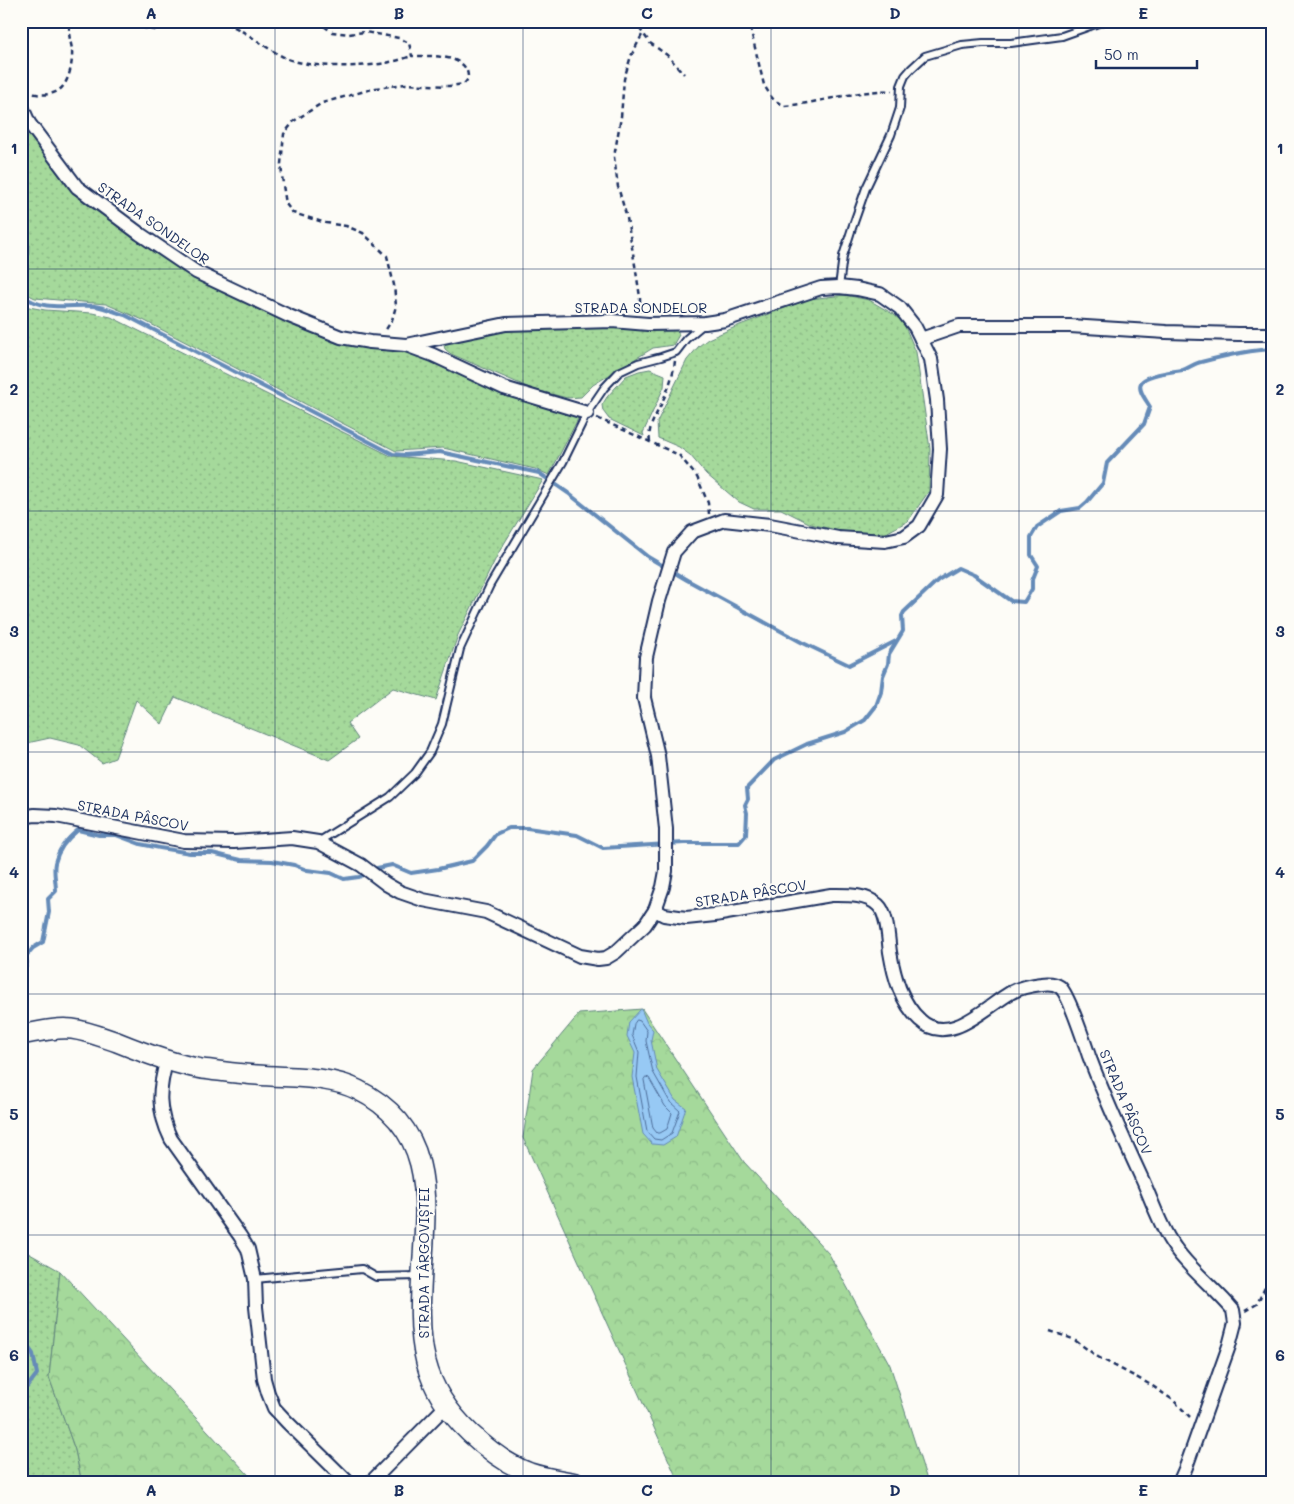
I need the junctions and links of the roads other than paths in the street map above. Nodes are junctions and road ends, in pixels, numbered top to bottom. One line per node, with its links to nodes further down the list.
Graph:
1 (1104, 21): 3 (lane)
2 (21, 105): 7 (street, STRADA SONDELOR)
3 (839, 287): 4 (street, STRADA SONDELOR); 6 (street, STRADA SONDELOR)
4 (705, 324): 7 (street, STRADA SONDELOR); 8 (lane)
5 (1273, 334): 6 (street)
6 (921, 339): 11 (street, STRADA SONDELOR)
7 (406, 345): 8 (street)
8 (587, 413): 10 (lane)
9 (21, 817): 10 (street, STRADA PÂSCOV)
10 (318, 842): 11 (street, STRADA PÂSCOV)
11 (655, 910): 20 (street, STRADA PÂSCOV)
12 (21, 1035): 13 (main road, STRADA TÂRGOVIȘTEI)
13 (167, 1059): 14 (main road, STRADA TÂRGOVIȘTEI); 15 (street)
14 (421, 1276): 15 (lane); 16 (main road, STRADA TÂRGOVIȘTEI)
15 (255, 1278): 17 (street)
16 (446, 1406): 18 (street); 19 (main road, STRADA TÂRGOVIȘTEI)
17 (348, 1483)
18 (370, 1483)
19 (576, 1483)
20 (1179, 1483)

